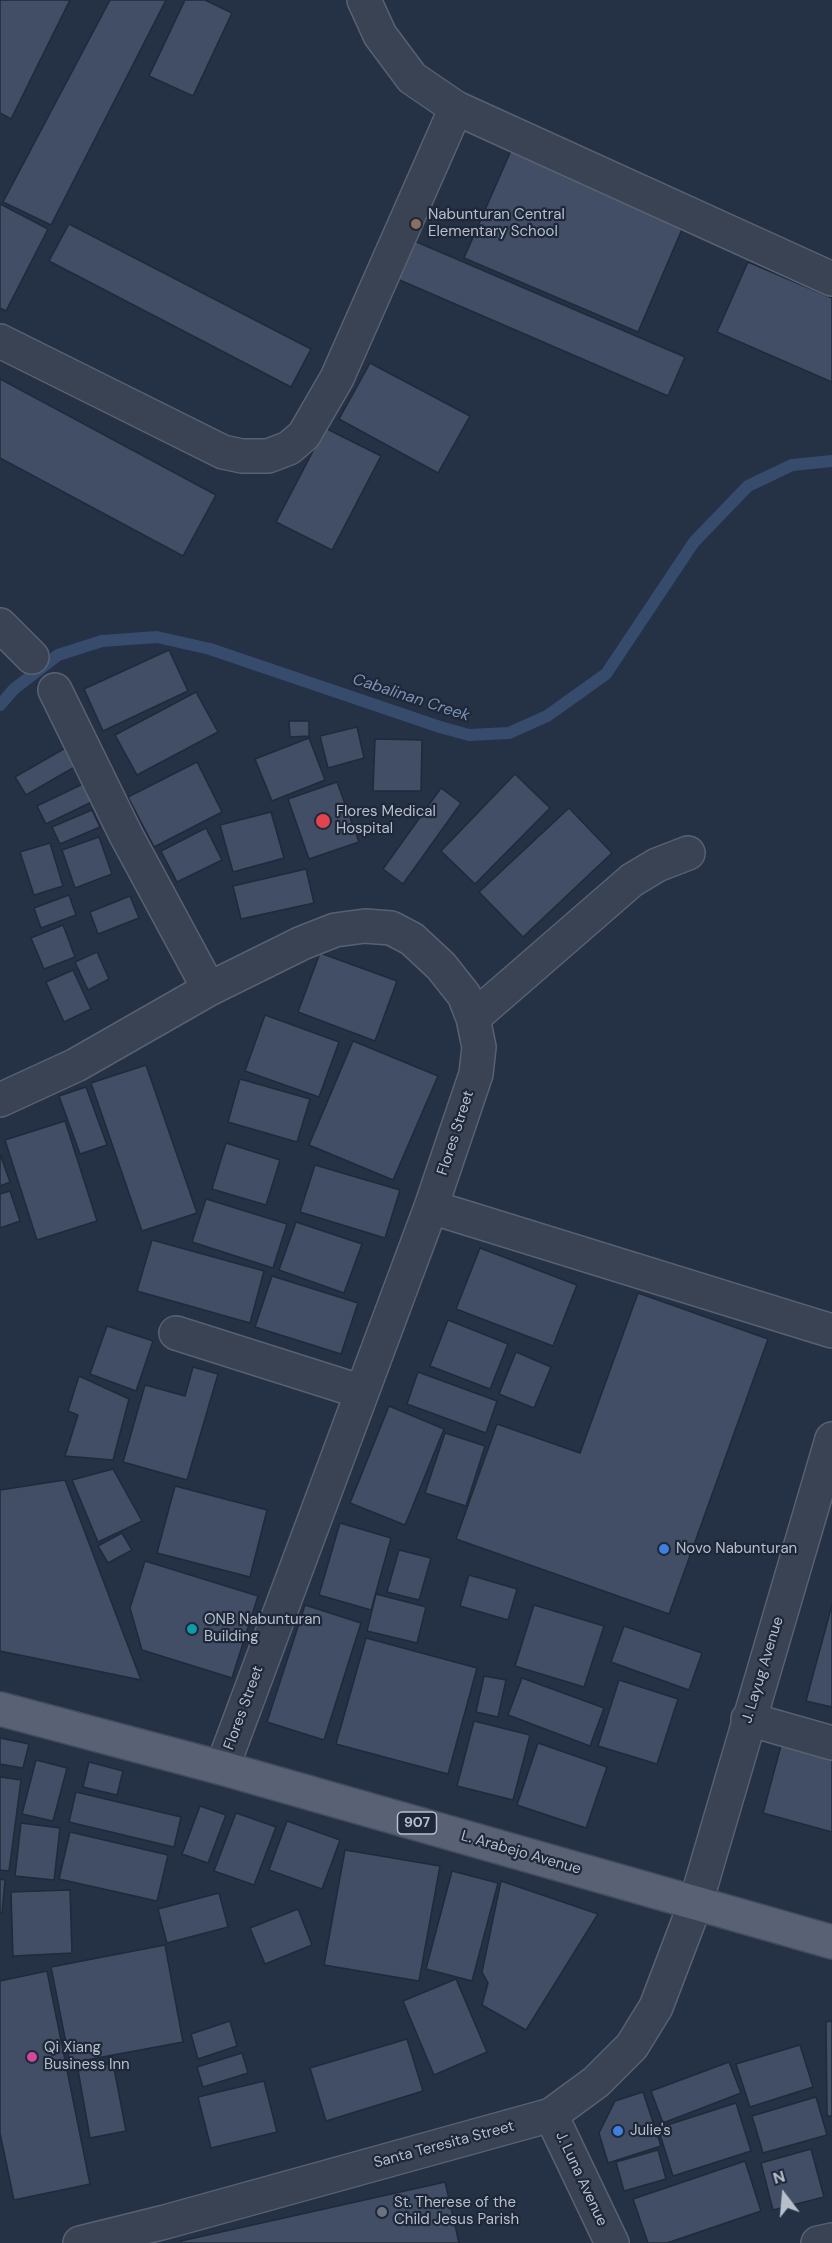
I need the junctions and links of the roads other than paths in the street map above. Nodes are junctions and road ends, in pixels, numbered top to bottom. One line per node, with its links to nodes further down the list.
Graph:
1 (364, 0): 2 (street)
2 (456, 108): 3 (street); 4 (street)
3 (832, 279)
4 (0, 341)
5 (0, 625): 6 (street)
6 (32, 657)
7 (55, 690): 9 (street)
8 (688, 853): 10 (street)
9 (209, 989): 10 (street, Flores Street); 11 (street, Flores Street)
10 (473, 1018): 12 (street, Flores Street)
11 (0, 1100)
12 (431, 1207): 13 (street); 15 (street, Flores Street)
13 (832, 1331)
14 (176, 1334): 15 (street)
15 (362, 1392): 20 (street, Flores Street)
16 (832, 1439): 18 (street, J. Layug Avenue)
17 (0, 1709): 20 (main road, L. Arabejo Avenue / 907)
18 (748, 1719): 19 (street); 21 (street, J. Layug Avenue)
19 (832, 1743)
20 (222, 1768): 21 (main road, L. Arabejo Avenue / 907)
21 (696, 1902): 22 (main road, L. Arabejo Avenue / 907); 23 (street, Santa Teresita Street)
22 (832, 1942)
23 (551, 2115): 25 (street, Santa Teresita Street); 26 (street, J. Luna Avenue)
24 (832, 2240): 27 (street)
25 (80, 2243)
26 (612, 2243)
27 (818, 2243)

